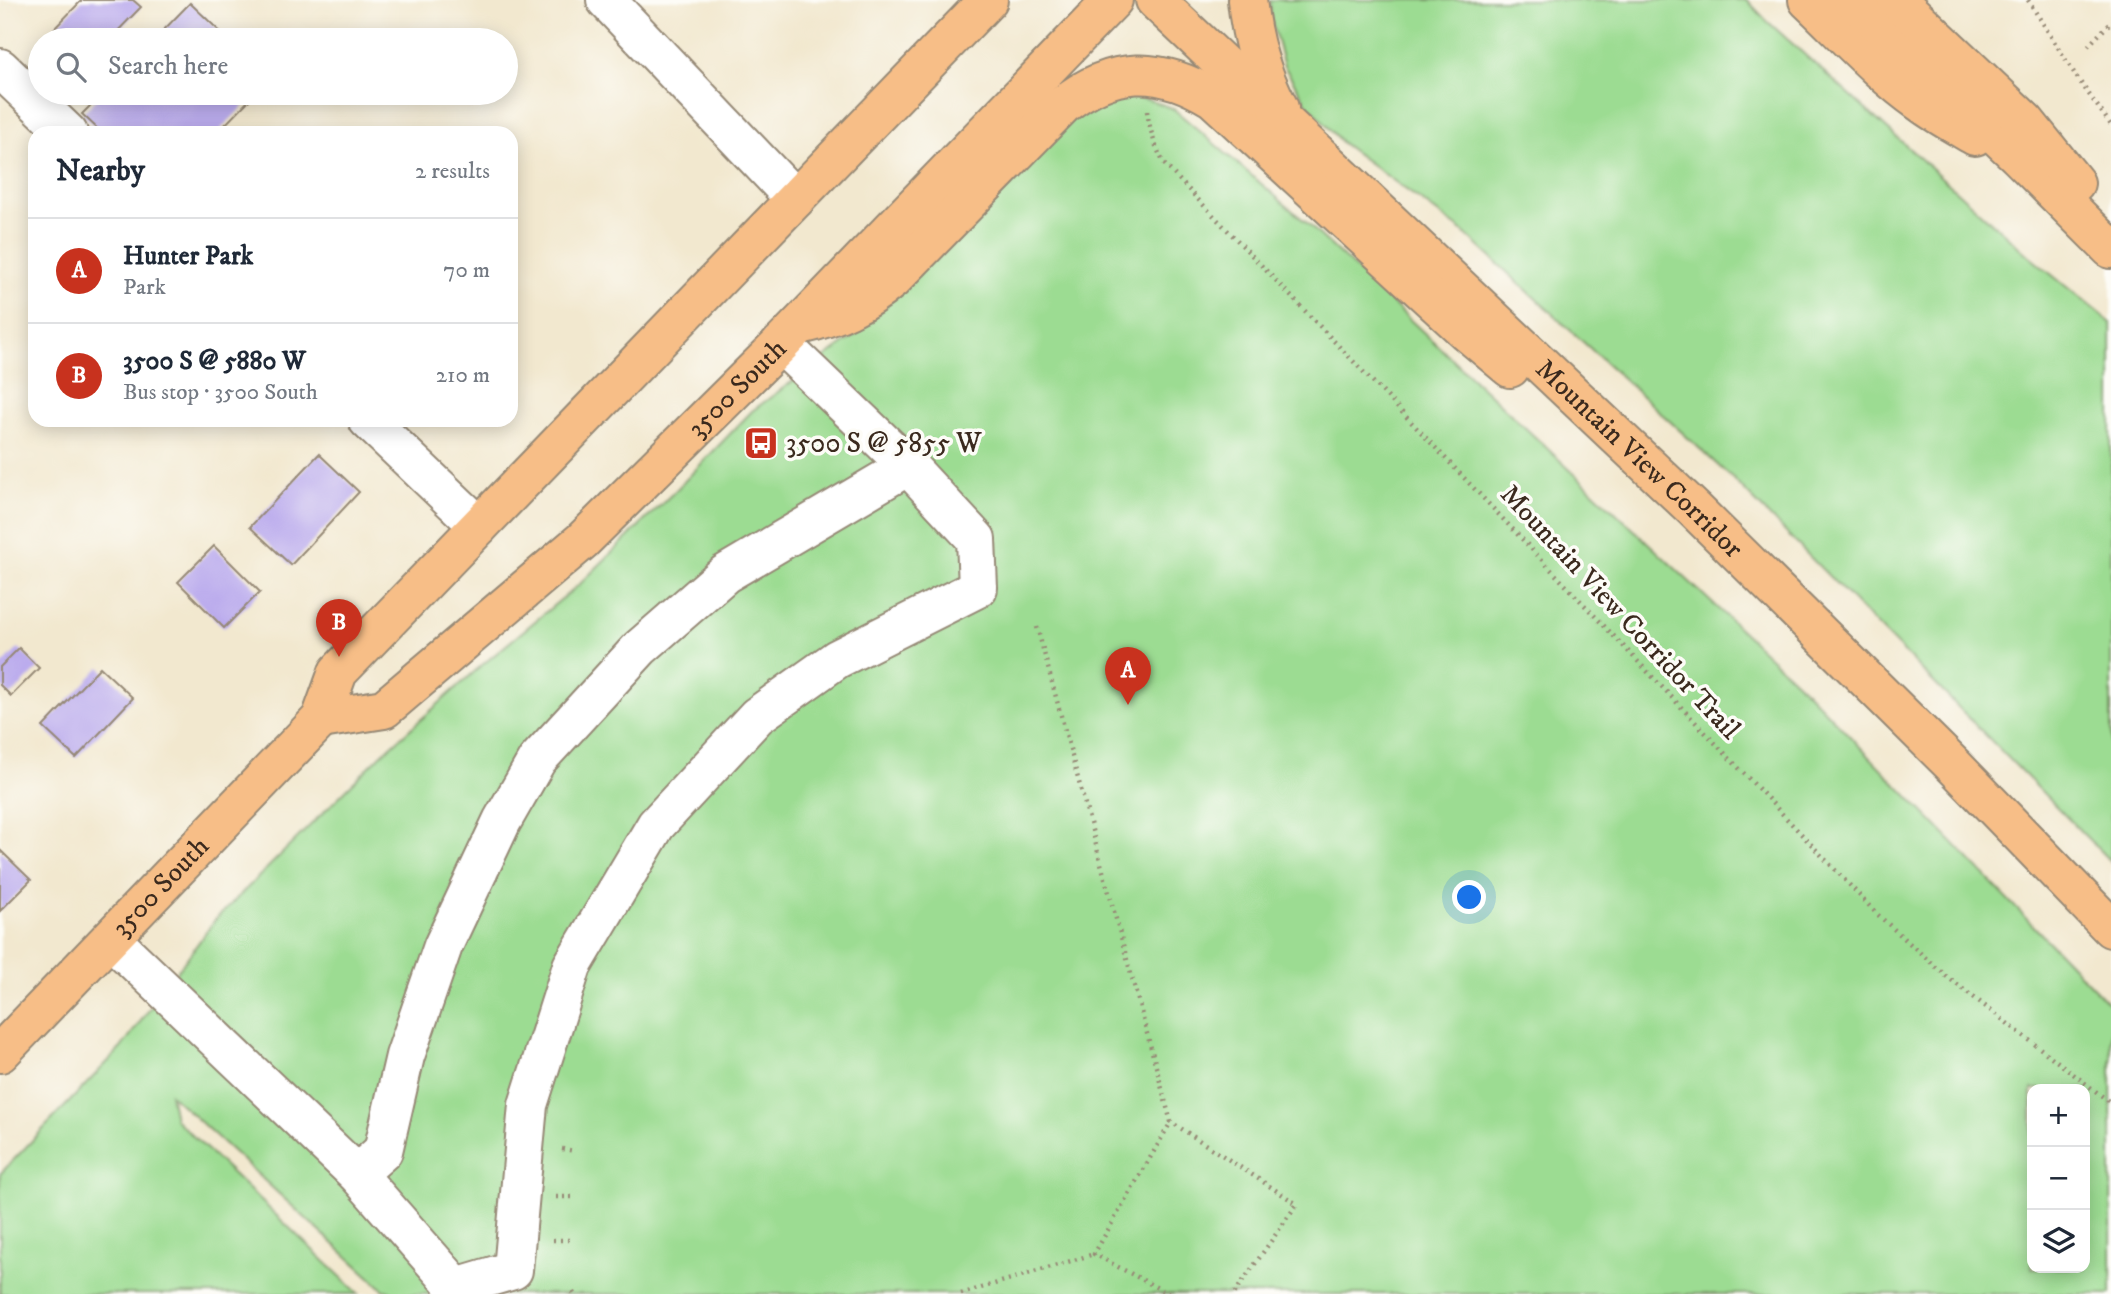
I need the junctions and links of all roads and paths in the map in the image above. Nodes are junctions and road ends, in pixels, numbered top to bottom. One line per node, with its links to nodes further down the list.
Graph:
1 (606, 0): 20 (lane)
2 (988, 0): 20 (main road, 3500 South)
3 (1113, 0): 23 (main road, 3500 South)
4 (1155, 0): 18 (main road, Mountain View Corridor)
5 (1247, 0): 18 (main road)
6 (1808, 0): 19 (main road)
7 (1853, 0): 19 (main road)
8 (1897, 0): 21 (main road)
9 (2028, 0): 16 (path)
10 (2111, 22): 11 (path)
11 (2088, 46)
12 (0, 68): 13 (lane)
13 (28, 95)
14 (39, 105): 17 (lane)
15 (1147, 110): 33 (path, Mountain View Corridor Trail)
16 (2111, 125)
17 (61, 126)
18 (1290, 128): 26 (main road, Mountain View Corridor)
19 (2018, 156): 22 (main road)
20 (795, 199): 27 (main road, 3500 South)
21 (2111, 241)
22 (2111, 249)
23 (790, 335): 25 (lane); 26 (main road); 29 (main road, 3500 South)
24 (375, 427): 27 (lane)
25 (908, 466): 35 (lane); 37 (lane)
26 (1695, 510): 30 (main road, Mountain View Corridor)
27 (479, 526): 29 (main road, 3500 South)
28 (1037, 627): 34 (path)
29 (321, 719): 31 (main road, 3500 South)
30 (2111, 928)
31 (111, 939): 32 (main road, 3500 South); 35 (lane)
32 (0, 1053)
33 (2111, 1103)
34 (1171, 1122): 36 (path); 40 (path)
35 (357, 1174): 37 (lane)
36 (1094, 1254): 38 (path); 39 (path)
37 (458, 1290)
38 (961, 1294)
39 (1169, 1294)
40 (1234, 1294)

